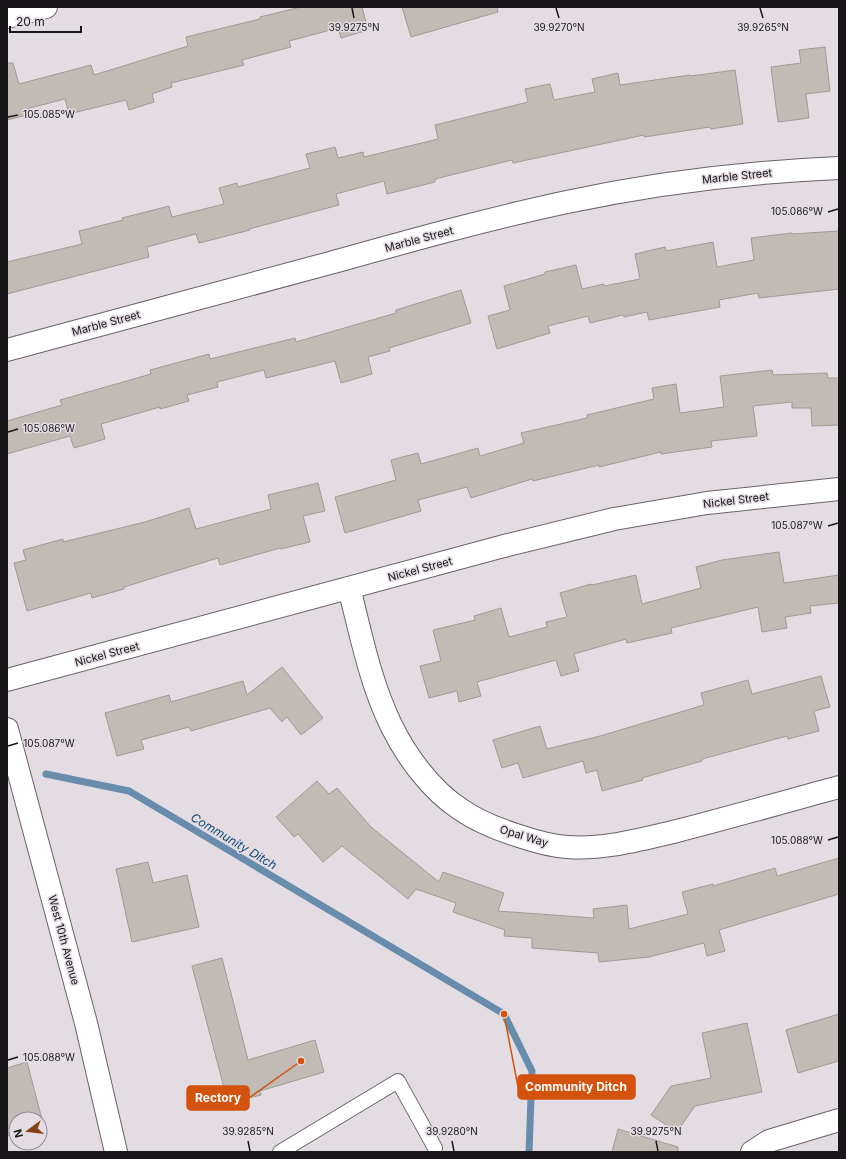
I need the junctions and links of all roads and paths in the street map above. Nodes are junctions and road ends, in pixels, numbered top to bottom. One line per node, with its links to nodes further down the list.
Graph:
1 (46, 7): 2 (street)
2 (7, 17)
3 (839, 168): 4 (street, Marble Street)
4 (7, 350)
5 (839, 489): 6 (street, Nickel Street)
6 (349, 588): 7 (street, Nickel Street); 9 (street, Opal Way)
7 (7, 680)
8 (7, 729): 12 (street, West 10th Avenue)
9 (839, 787)
10 (839, 1120): 14 (street)
11 (435, 1148): 13 (lane)
12 (116, 1152)
13 (280, 1152)
14 (752, 1152)

